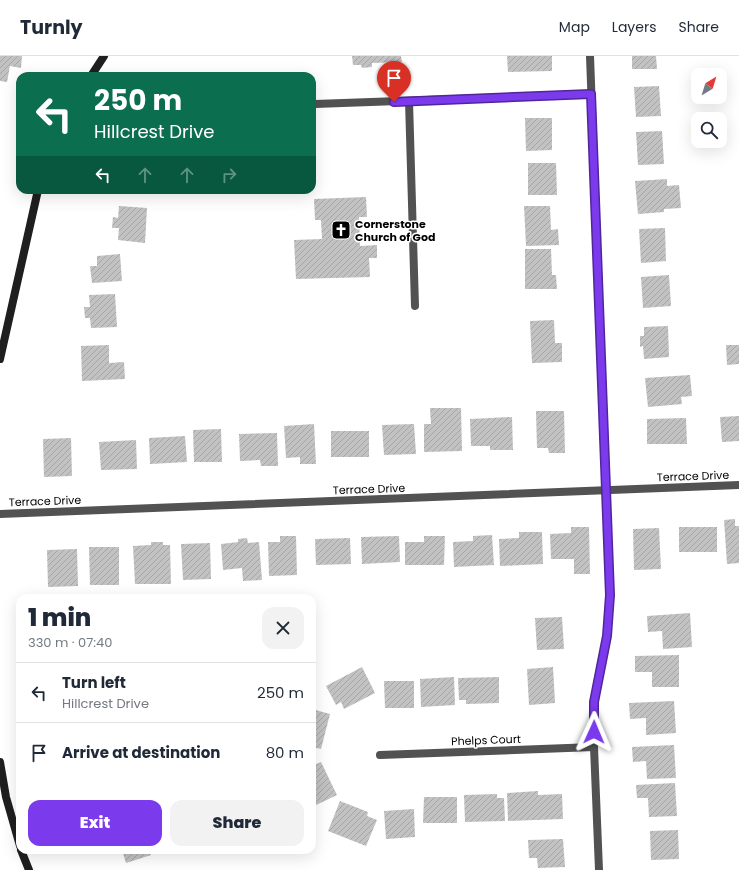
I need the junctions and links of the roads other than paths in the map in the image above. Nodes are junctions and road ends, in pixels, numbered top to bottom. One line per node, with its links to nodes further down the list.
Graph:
1 (104, 56): 3 (main road)
2 (590, 56): 4 (street)
3 (94, 72)
4 (591, 94): 5 (street); 11 (street)
5 (409, 101): 6 (street); 8 (street)
6 (316, 104)
7 (37, 194): 9 (main road)
8 (415, 306)
9 (0, 359)
10 (739, 485): 11 (street, Terrace Drive)
11 (607, 490): 12 (street, Terrace Drive); 13 (street)
12 (0, 514)
13 (594, 747): 14 (street, Phelps Court); 19 (street)
14 (380, 755)
15 (0, 762): 16 (main road)
16 (16, 832)
17 (23, 854): 18 (main road)
18 (29, 870)
19 (599, 870)

